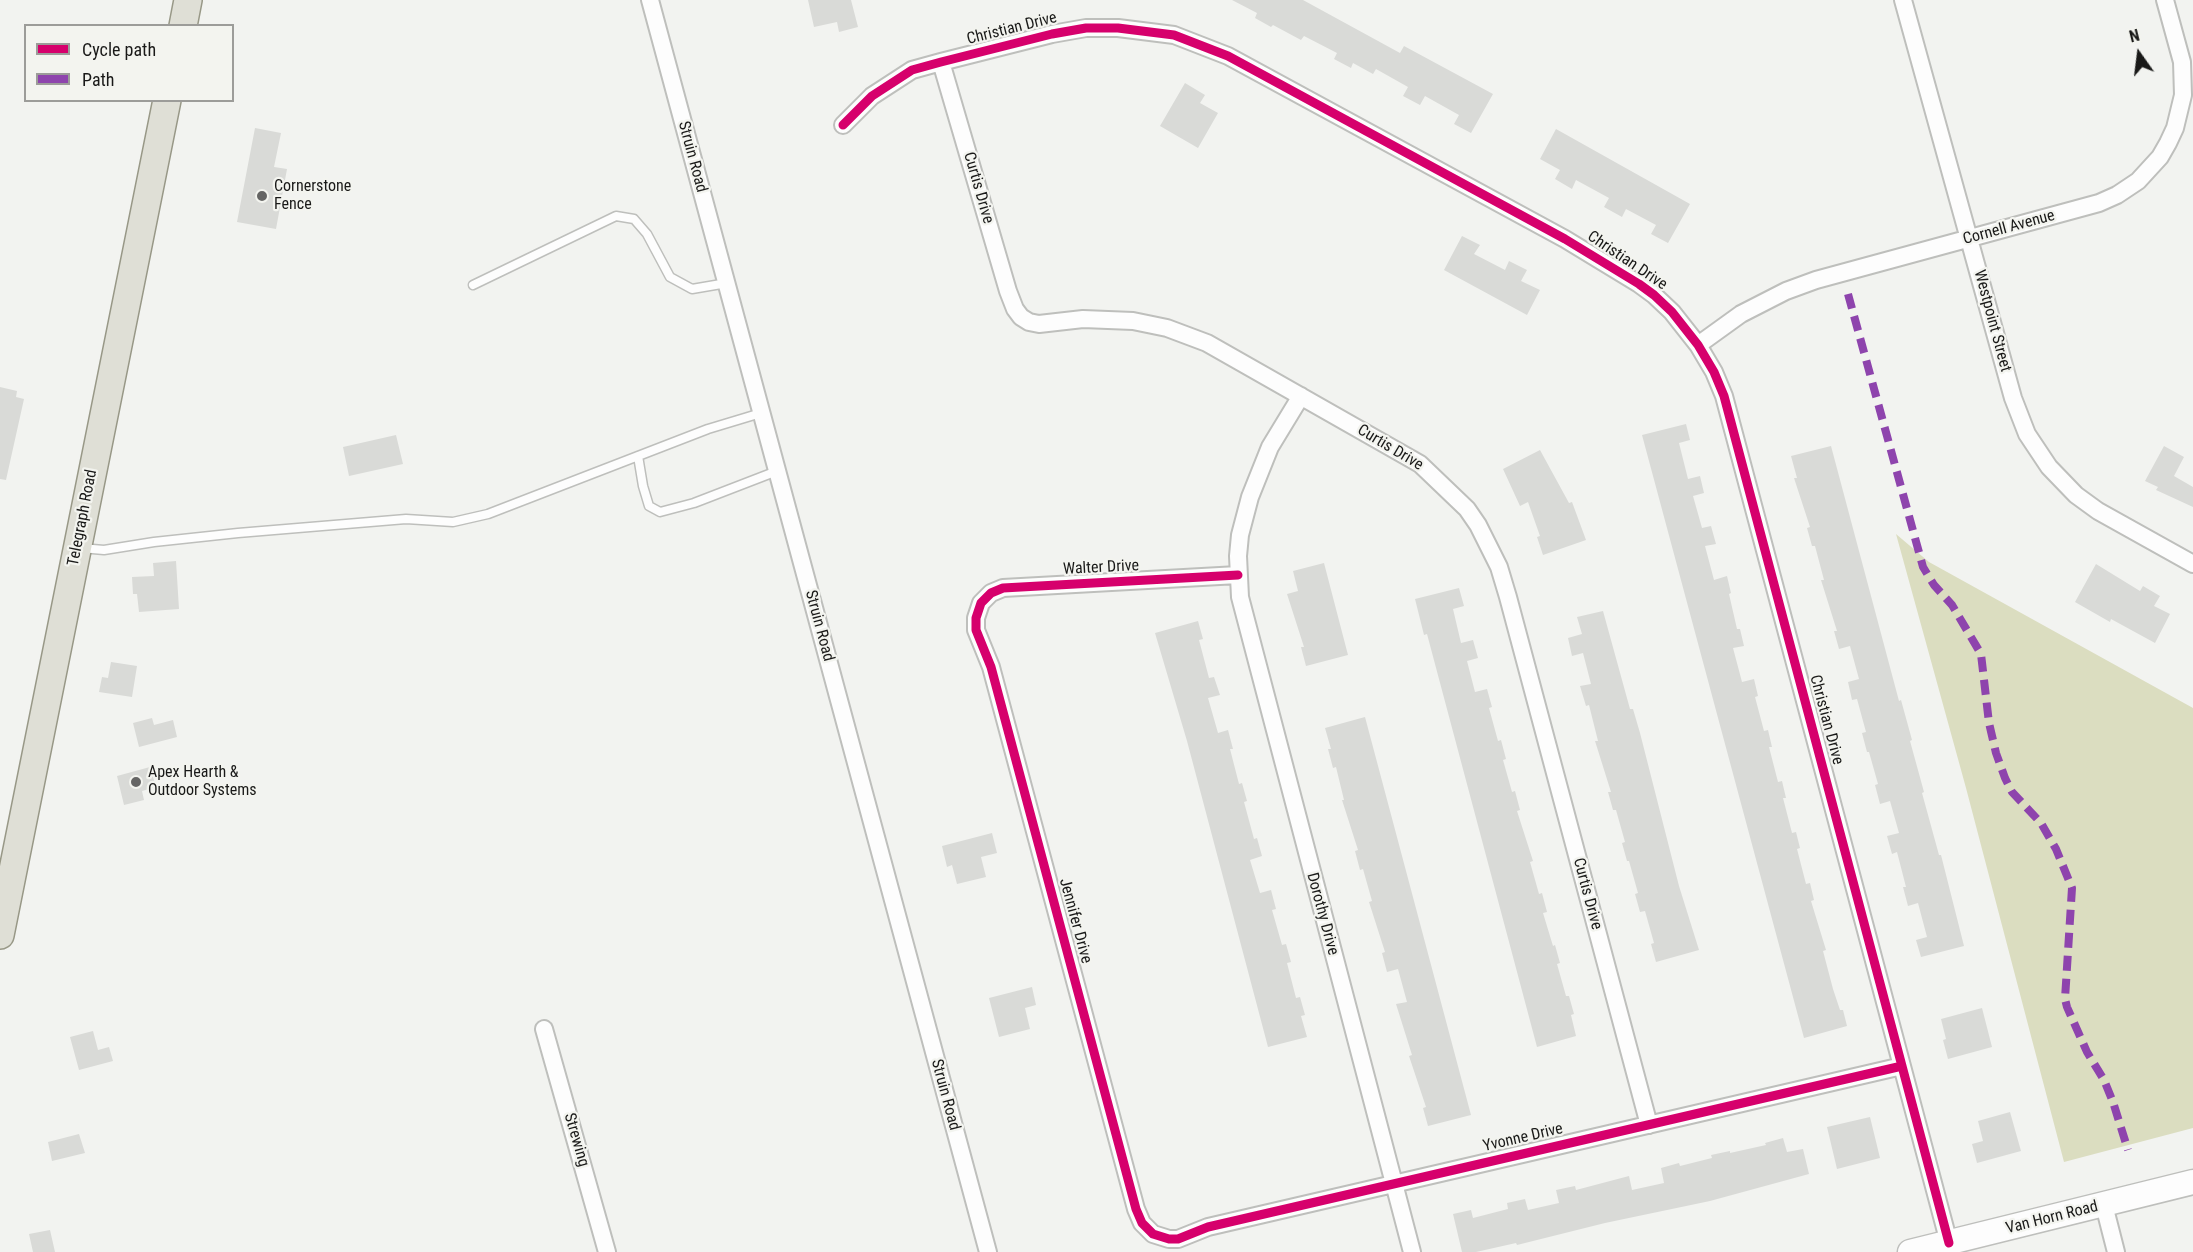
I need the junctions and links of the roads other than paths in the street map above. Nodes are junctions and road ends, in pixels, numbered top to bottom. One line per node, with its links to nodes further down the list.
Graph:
1 (188, 0): 5 (main road)
2 (650, 0): 10 (street, Struin Road)
3 (1903, 0): 9 (street, Westpoint Street)
4 (2165, 0): 9 (street, Cornell Avenue)
5 (183, 24)
6 (941, 62): 8 (street, Christian Drive); 12 (street, Christian Drive); 13 (street, Curtis Drive)
7 (168, 102): 17 (main road, Telegraph Road)
8 (843, 125)
9 (1970, 239): 12 (street, Cornell Avenue); 18 (street, Westpoint Street)
10 (726, 283): 11 (lane); 14 (street, Struin Road)
11 (473, 285)
12 (1698, 345): 23 (street, Christian Drive)
13 (1300, 396): 19 (street); 24 (street, Curtis Drive)
14 (761, 413): 15 (lane); 16 (street, Struin Road)
15 (638, 456): 16 (lane); 17 (lane)
16 (777, 471): 31 (street, Struin Road)
17 (77, 548): 21 (main road, Telegraph Road)
18 (2193, 564)
19 (1238, 575): 20 (street, Walter Drive); 26 (street, Dorothy Drive)
20 (977, 613): 28 (street, Jennifer Drive)
21 (0, 935)
22 (544, 1029): 30 (street, Strewing)
23 (1902, 1066): 24 (street, Yvonne Drive); 29 (street, Christian Drive)
24 (1648, 1125): 26 (street, Yvonne Drive)
25 (2193, 1182): 27 (main road, Van Horn Road)
26 (1394, 1184): 28 (street, Yvonne Drive); 32 (street, Dorothy Drive)
27 (2104, 1205): 29 (main road, Van Horn Road); 34 (street)
28 (1153, 1234)
29 (1949, 1243): 33 (main road, Van Horn Road)
30 (607, 1252)
31 (988, 1252)
32 (1412, 1252)
33 (1910, 1252)
34 (2116, 1252)

